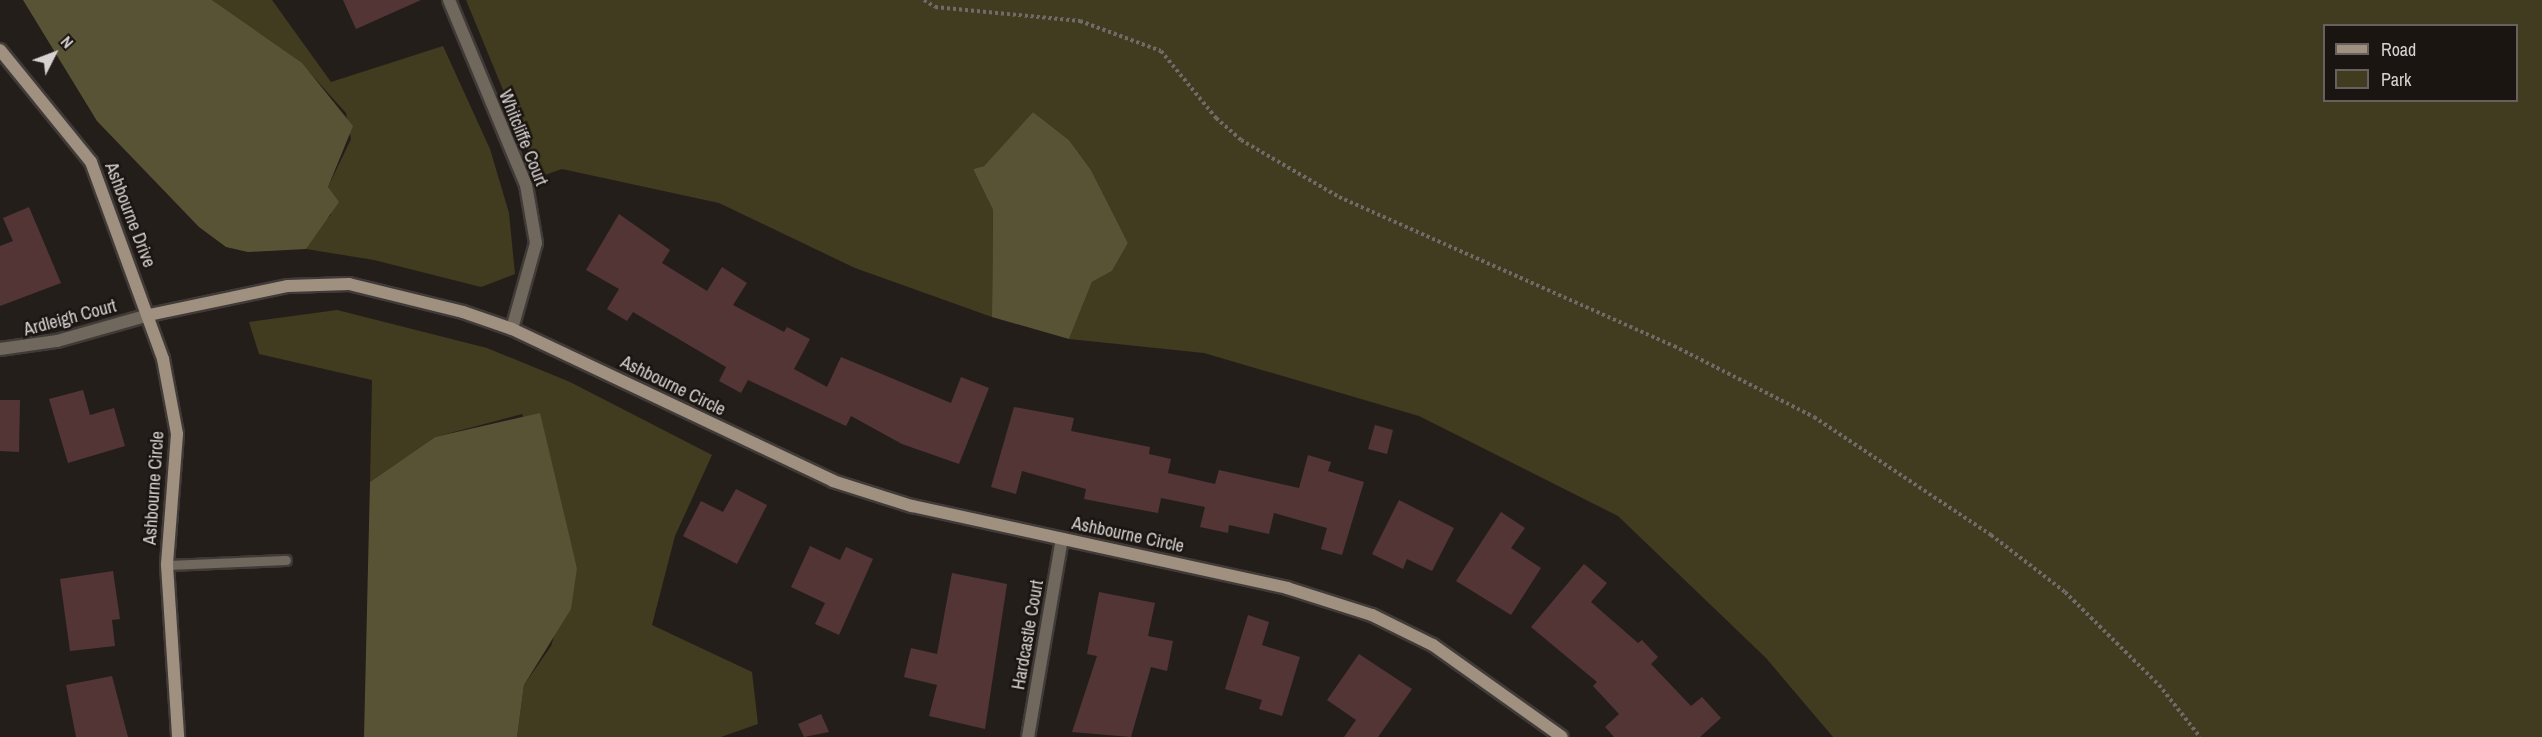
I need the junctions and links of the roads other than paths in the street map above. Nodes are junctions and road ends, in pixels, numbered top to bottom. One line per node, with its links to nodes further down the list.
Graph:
1 (449, 0): 4 (street, Whitcliffe Court)
2 (0, 50): 3 (street, Ashbourne Drive)
3 (149, 315): 4 (street, Ashbourne Circle); 5 (street, Ardleigh Court); 8 (street, Ashbourne Circle)
4 (512, 329): 6 (street, Ashbourne Circle)
5 (0, 349)
6 (1062, 539): 10 (street, Hardcastle Court); 11 (street, Ashbourne Circle)
7 (285, 560): 8 (lane)
8 (167, 565): 9 (street, Ashbourne Circle)
9 (178, 737)
10 (1028, 737)
11 (1562, 737)

